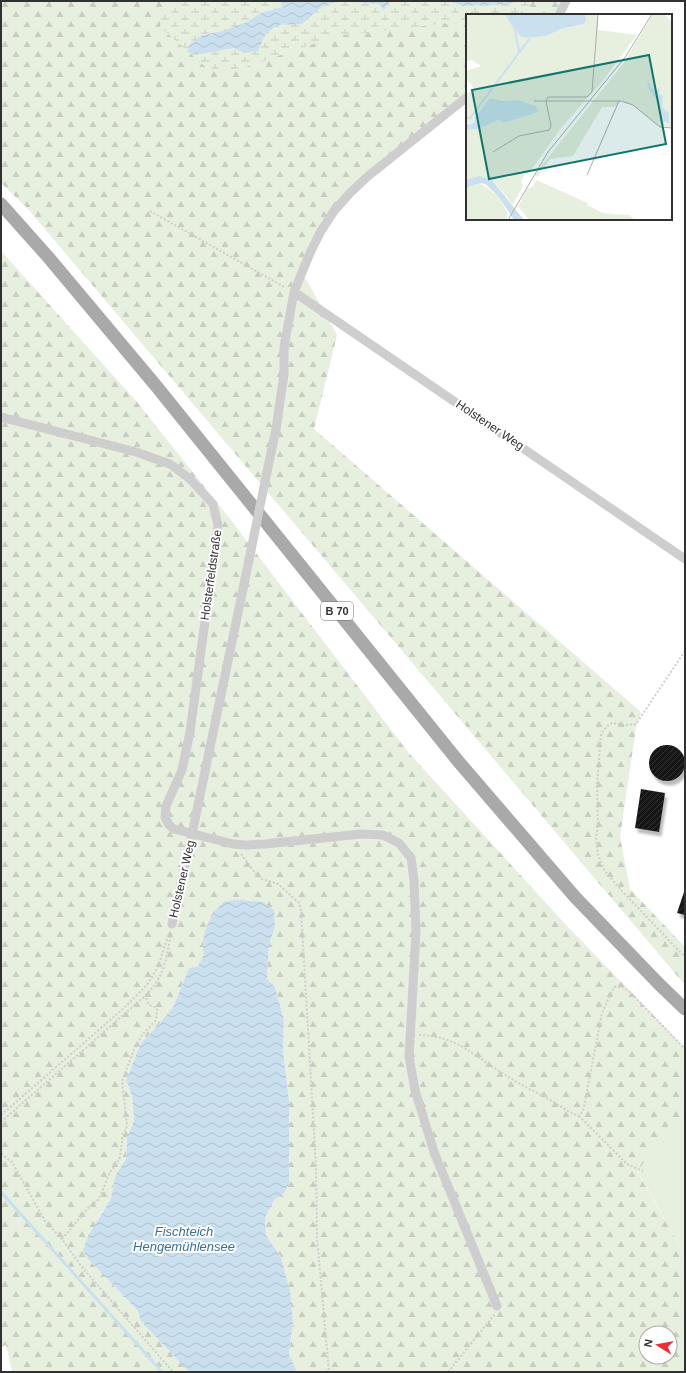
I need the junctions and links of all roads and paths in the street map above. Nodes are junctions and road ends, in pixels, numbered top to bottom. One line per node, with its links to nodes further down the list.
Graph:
1 (566, 1): 2 (street)
2 (560, 14)
3 (466, 97): 6 (street)
4 (1, 204): 15 (main road, B 70)
5 (150, 211): 6 (path)
6 (294, 292): 8 (street, Holstener Weg); 10 (street, Holstener Weg, bridge)
7 (1, 417): 10 (street, Holsterfeldstraße)
8 (685, 559)
9 (685, 651): 13 (path)
10 (192, 834): 11 (street); 12 (street, Holstener Weg)
11 (233, 844): 16 (street); 26 (path)
12 (172, 924): 14 (path); 18 (path)
13 (685, 957)
14 (146, 996): 20 (path); 23 (path)
15 (685, 1009)
16 (410, 1035): 19 (path); 24 (street)
17 (685, 1049): 19 (path)
18 (1, 1115)
19 (579, 1116): 22 (path)
20 (1, 1122)
21 (1, 1154): 23 (path)
22 (643, 1172)
23 (62, 1239): 25 (path)
24 (497, 1306): 27 (path)
25 (173, 1372)
26 (329, 1372)
27 (448, 1372)

